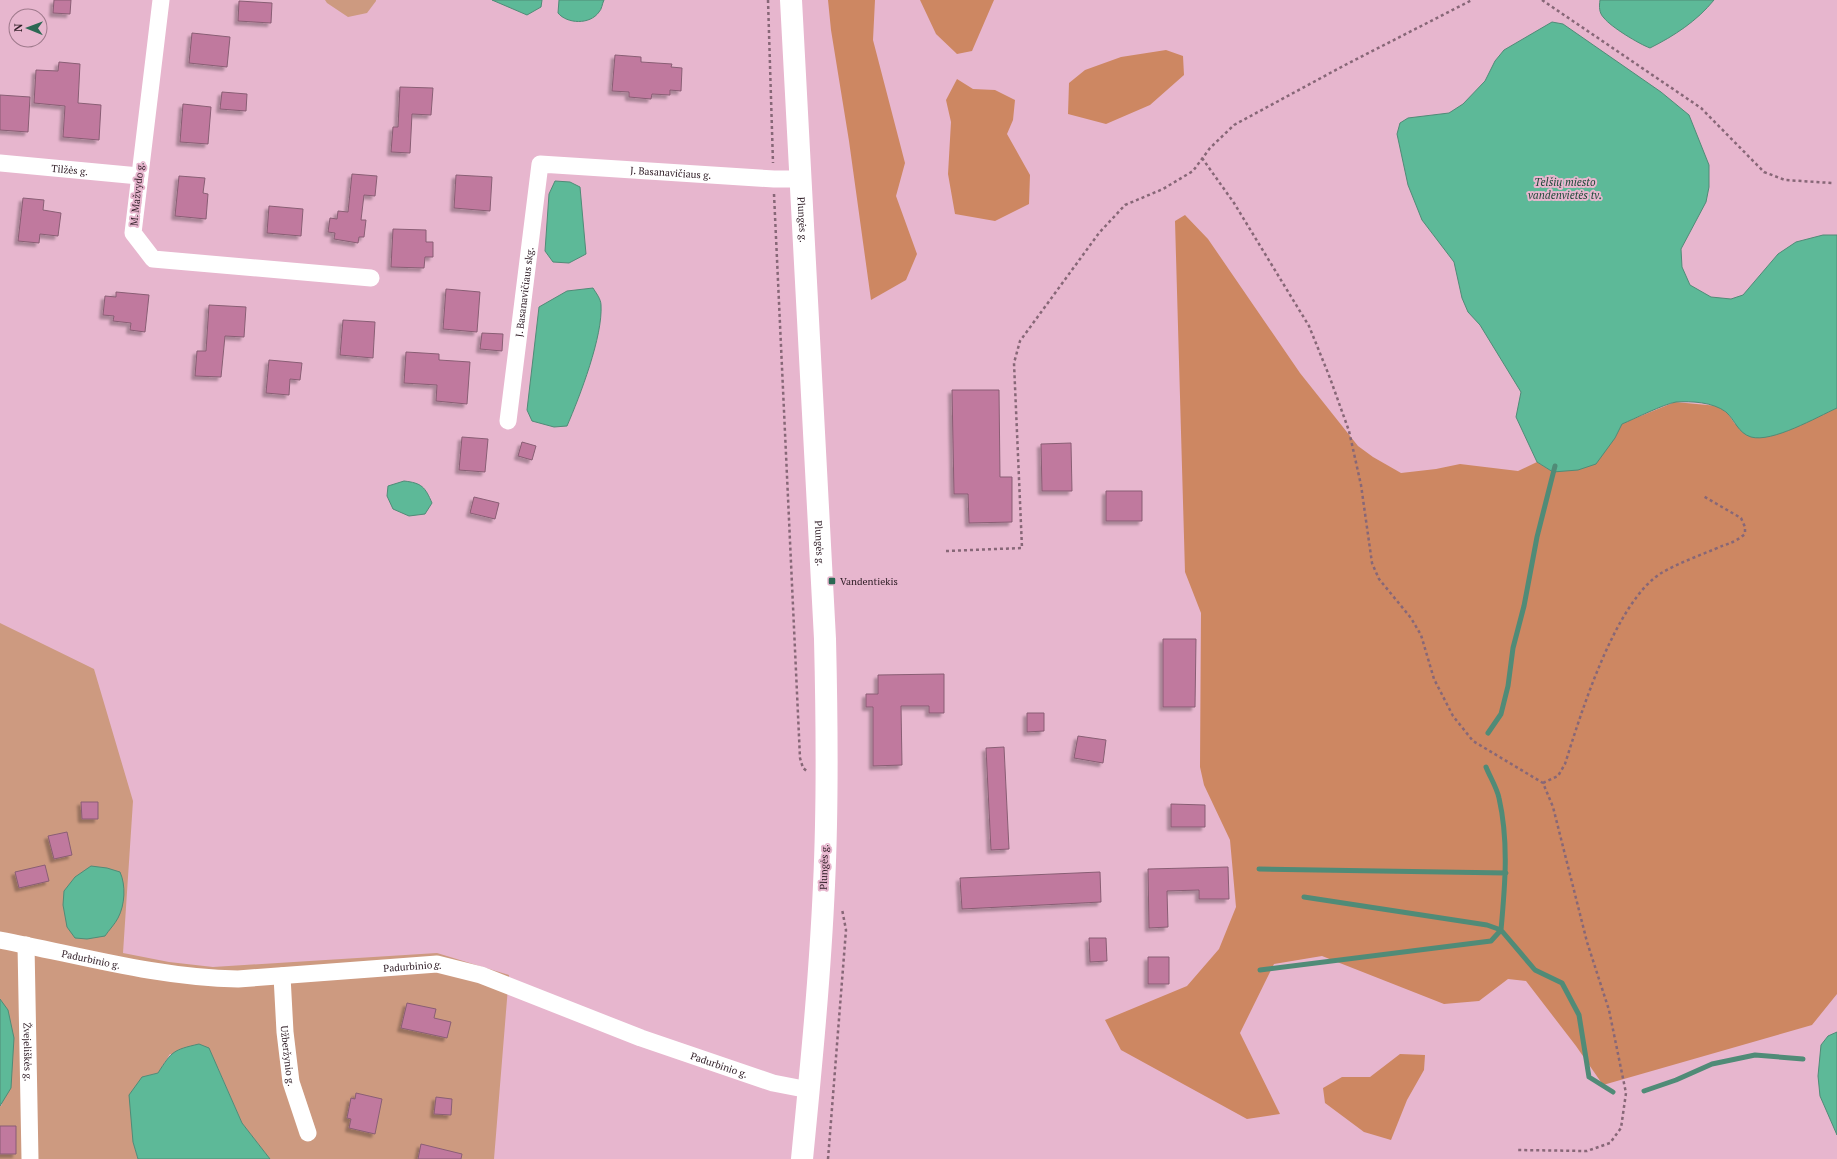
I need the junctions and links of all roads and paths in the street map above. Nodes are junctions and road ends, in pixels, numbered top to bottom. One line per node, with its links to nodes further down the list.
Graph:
1 (161, 0): 8 (street, M. Mažvydo g.)
2 (791, 0): 9 (main road, Plungės g.)
3 (1472, 0): 5 (path)
4 (1542, 0): 10 (path)
5 (1202, 158): 14 (path); 15 (path)
6 (0, 163): 8 (street, Tilžės g.)
7 (540, 164): 9 (street, J. Basanavičiaus g.); 12 (street, J. Basanavičiaus skg.)
8 (139, 176): 11 (street, M. Mažvydo g.)
9 (801, 179): 19 (main road, Plungės g.)
10 (1832, 184)
11 (371, 278)
12 (508, 421)
13 (1703, 496): 15 (path)
14 (946, 551)
15 (1543, 783): 21 (path)
16 (0, 940): 17 (street, Padurbinio g.)
17 (26, 945): 18 (street, Padurbinio g.); 22 (street, Žvejeliškės g.)
18 (282, 976): 19 (street, Padurbinio g.); 20 (street, Užberžynio g.)
19 (809, 1090): 23 (main road, Plungės g.)
20 (308, 1133)
21 (1516, 1150)
22 (30, 1159)
23 (802, 1159)

